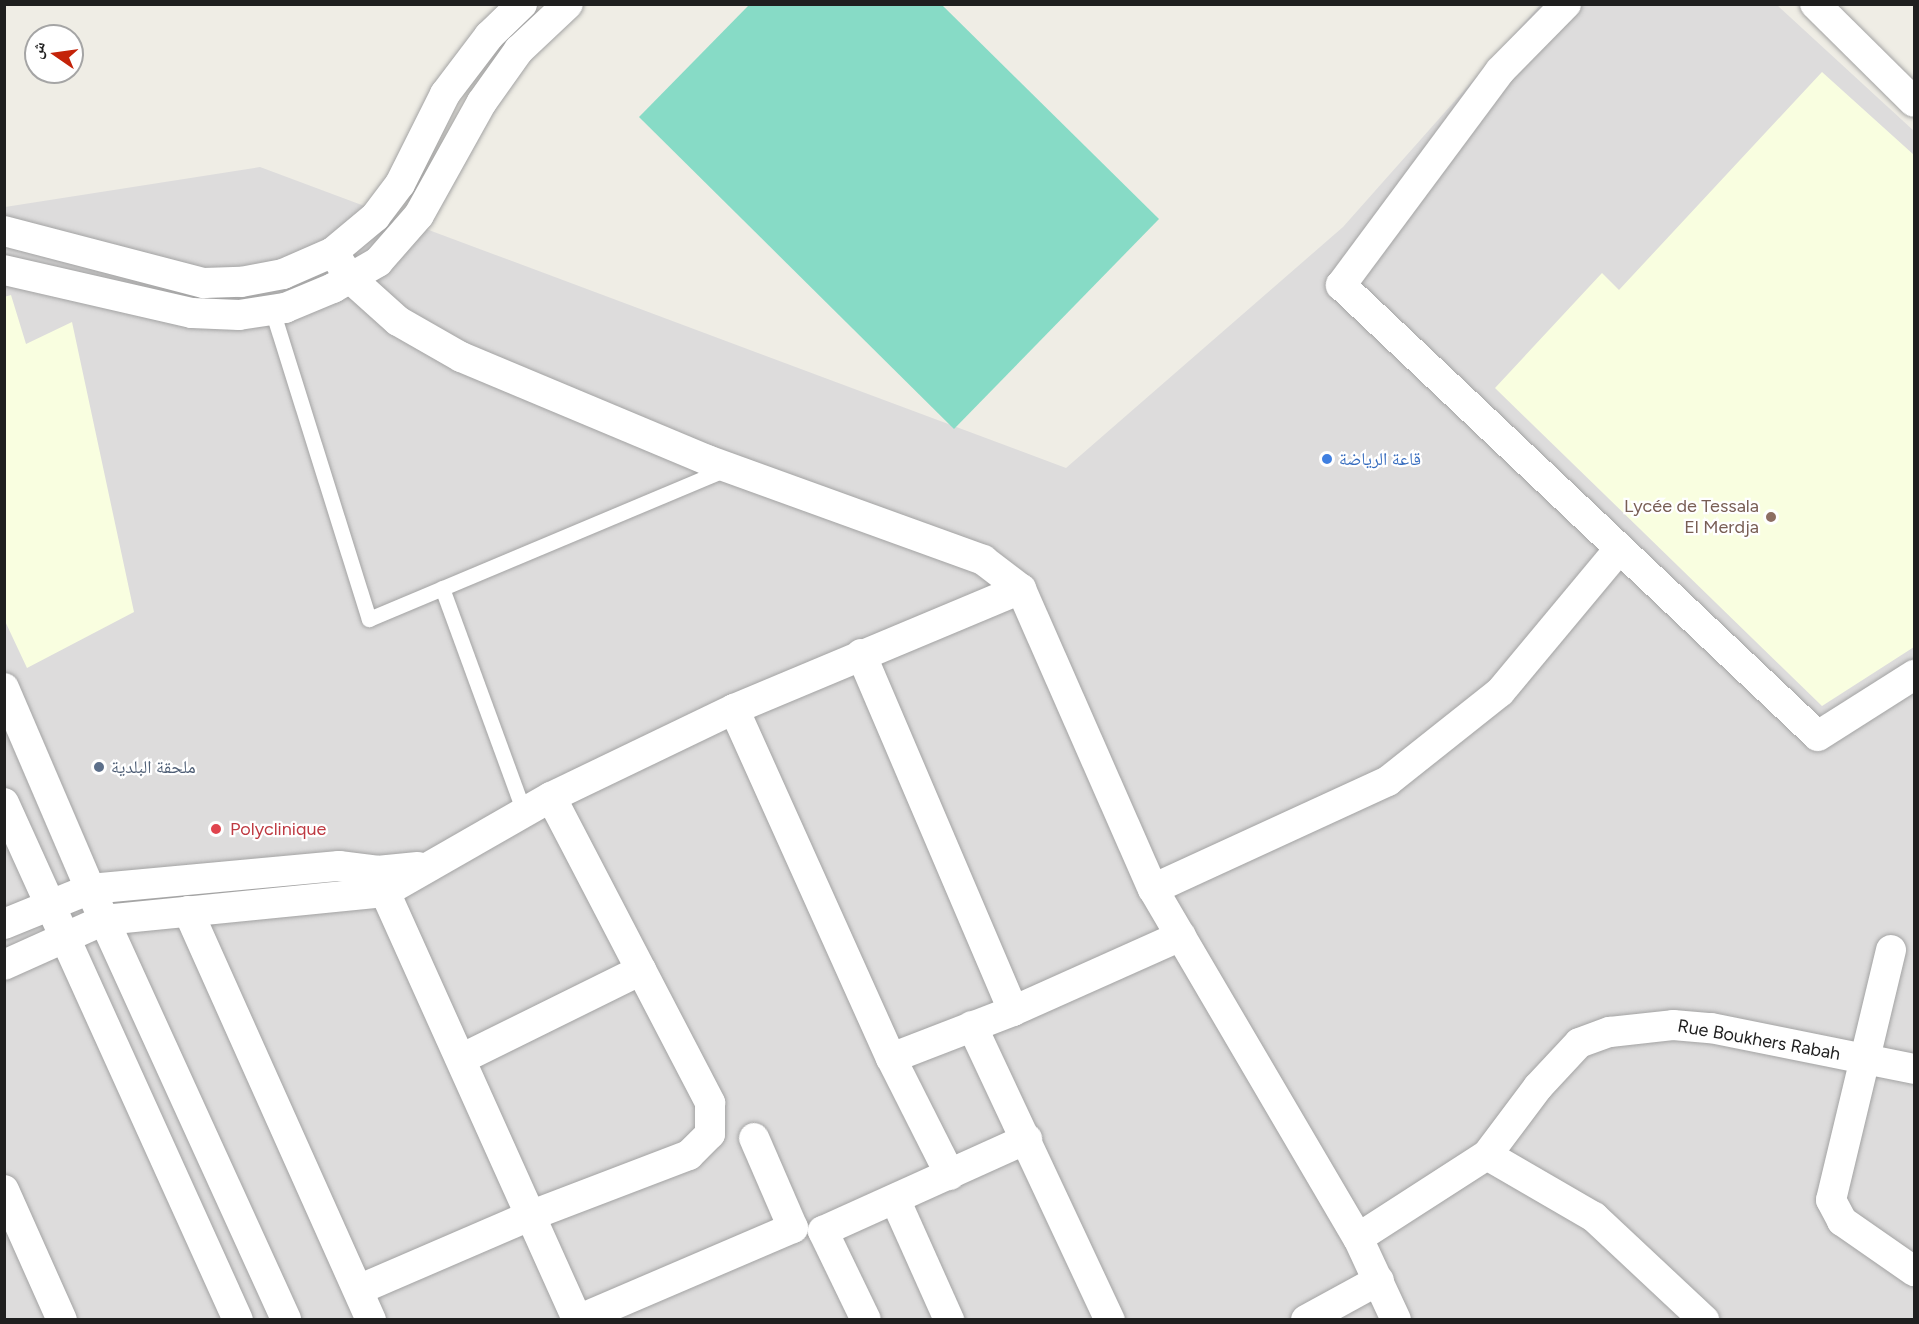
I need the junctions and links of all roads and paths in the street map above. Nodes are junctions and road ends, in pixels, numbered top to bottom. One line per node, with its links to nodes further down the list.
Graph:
1 (522, 4): 7 (street)
2 (568, 4): 9 (street)
3 (1566, 4): 12 (street)
4 (1815, 4): 5 (street)
5 (1914, 102)
6 (4, 231): 7 (street)
7 (333, 252): 9 (street)
8 (4, 270): 10 (street)
9 (350, 278): 10 (street); 11 (street)
10 (272, 310): 13 (lane)
11 (727, 468): 13 (lane); 14 (street)
12 (1620, 549): 16 (street); 24 (street)
13 (442, 588): 21 (lane)
14 (1021, 589): 15 (street); 24 (street)
15 (861, 654): 18 (street); 35 (street)
16 (1914, 675)
17 (4, 688): 23 (street)
18 (734, 709): 19 (street); 37 (street)
19 (551, 797): 21 (street); 34 (street)
20 (4, 803): 26 (street)
21 (525, 814): 22 (street)
22 (430, 866): 23 (street); 25 (street)
23 (90, 889): 26 (street); 28 (street)
24 (1153, 889): 30 (street)
25 (385, 892): 27 (street); 39 (street)
26 (50, 904): 29 (street); 31 (street)
27 (188, 911): 28 (street); 50 (street)
28 (104, 920): 31 (street); 54 (street)
29 (4, 924)
30 (1181, 936): 35 (street); 48 (street)
31 (65, 937): 33 (street); 53 (street)
32 (1891, 950): 38 (street)
33 (4, 965)
34 (641, 970): 39 (street); 47 (street)
35 (1013, 1011): 36 (street)
36 (972, 1026): 37 (street); 42 (street)
37 (891, 1058): 44 (street)
38 (1863, 1058): 40 (street, Rue Boukhers Rabah); 43 (street, Rue Boukhers Rabah); 49 (street)
39 (461, 1059): 47 (street)
40 (1914, 1069)
41 (753, 1138): 56 (street)
42 (1027, 1138): 44 (street); 59 (street)
43 (1487, 1155): 48 (street, Rue Boukhers Rabah); 61 (street)
44 (950, 1174): 46 (street)
45 (4, 1190): 52 (street)
46 (895, 1198): 57 (street); 58 (street)
47 (532, 1215): 50 (street); 56 (street)
48 (1358, 1238): 51 (street)
49 (1914, 1271)
50 (358, 1290): 55 (street)
51 (1394, 1305): 60 (street)
52 (63, 1320)
53 (238, 1320)
54 (286, 1320)
55 (371, 1320)
56 (577, 1320)
57 (866, 1320)
58 (949, 1320)
59 (1110, 1320)
60 (1306, 1320)
61 (1704, 1320)

